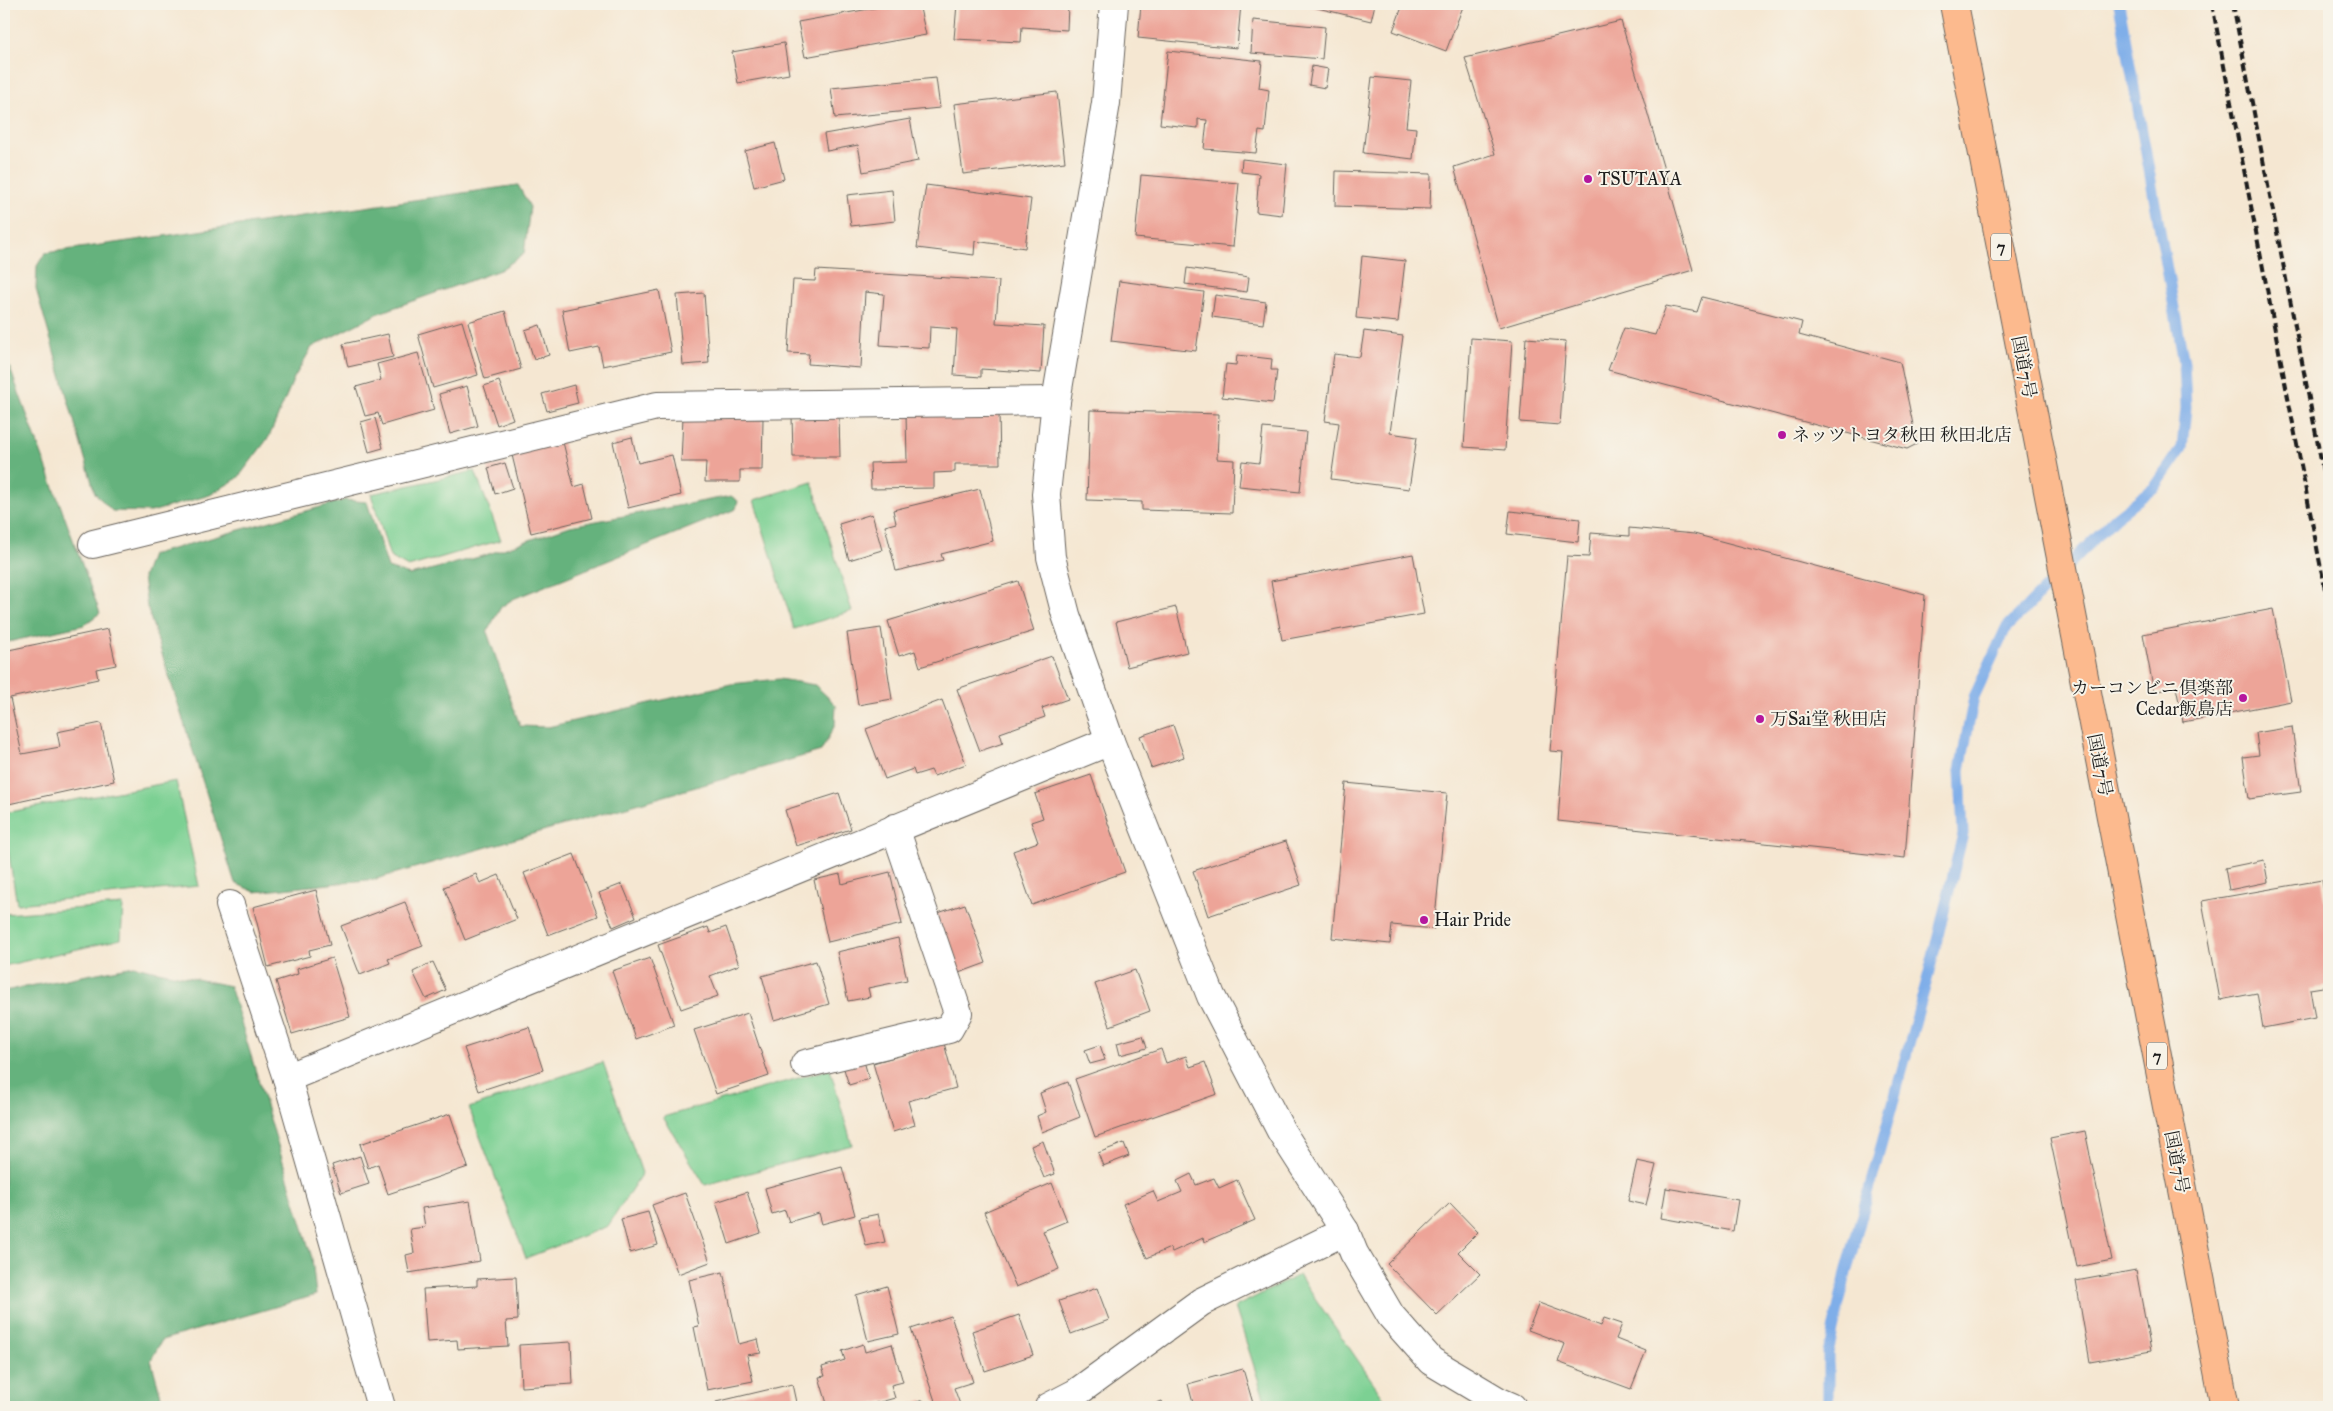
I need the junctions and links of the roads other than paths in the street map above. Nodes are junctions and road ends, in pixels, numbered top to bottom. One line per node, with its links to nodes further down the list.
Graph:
1 (1114, 4): 3 (street)
2 (1954, 4): 14 (highway, 国道7号 / 7)
3 (1056, 401): 4 (street); 5 (street)
4 (93, 544)
5 (1110, 740): 6 (street); 10 (street)
6 (896, 828): 8 (street); 9 (street)
7 (230, 905): 9 (street)
8 (805, 1064)
9 (287, 1078): 11 (street)
10 (1345, 1232): 12 (street); 13 (street)
11 (381, 1407)
12 (1049, 1407)
13 (1512, 1407)
14 (2225, 1407)

